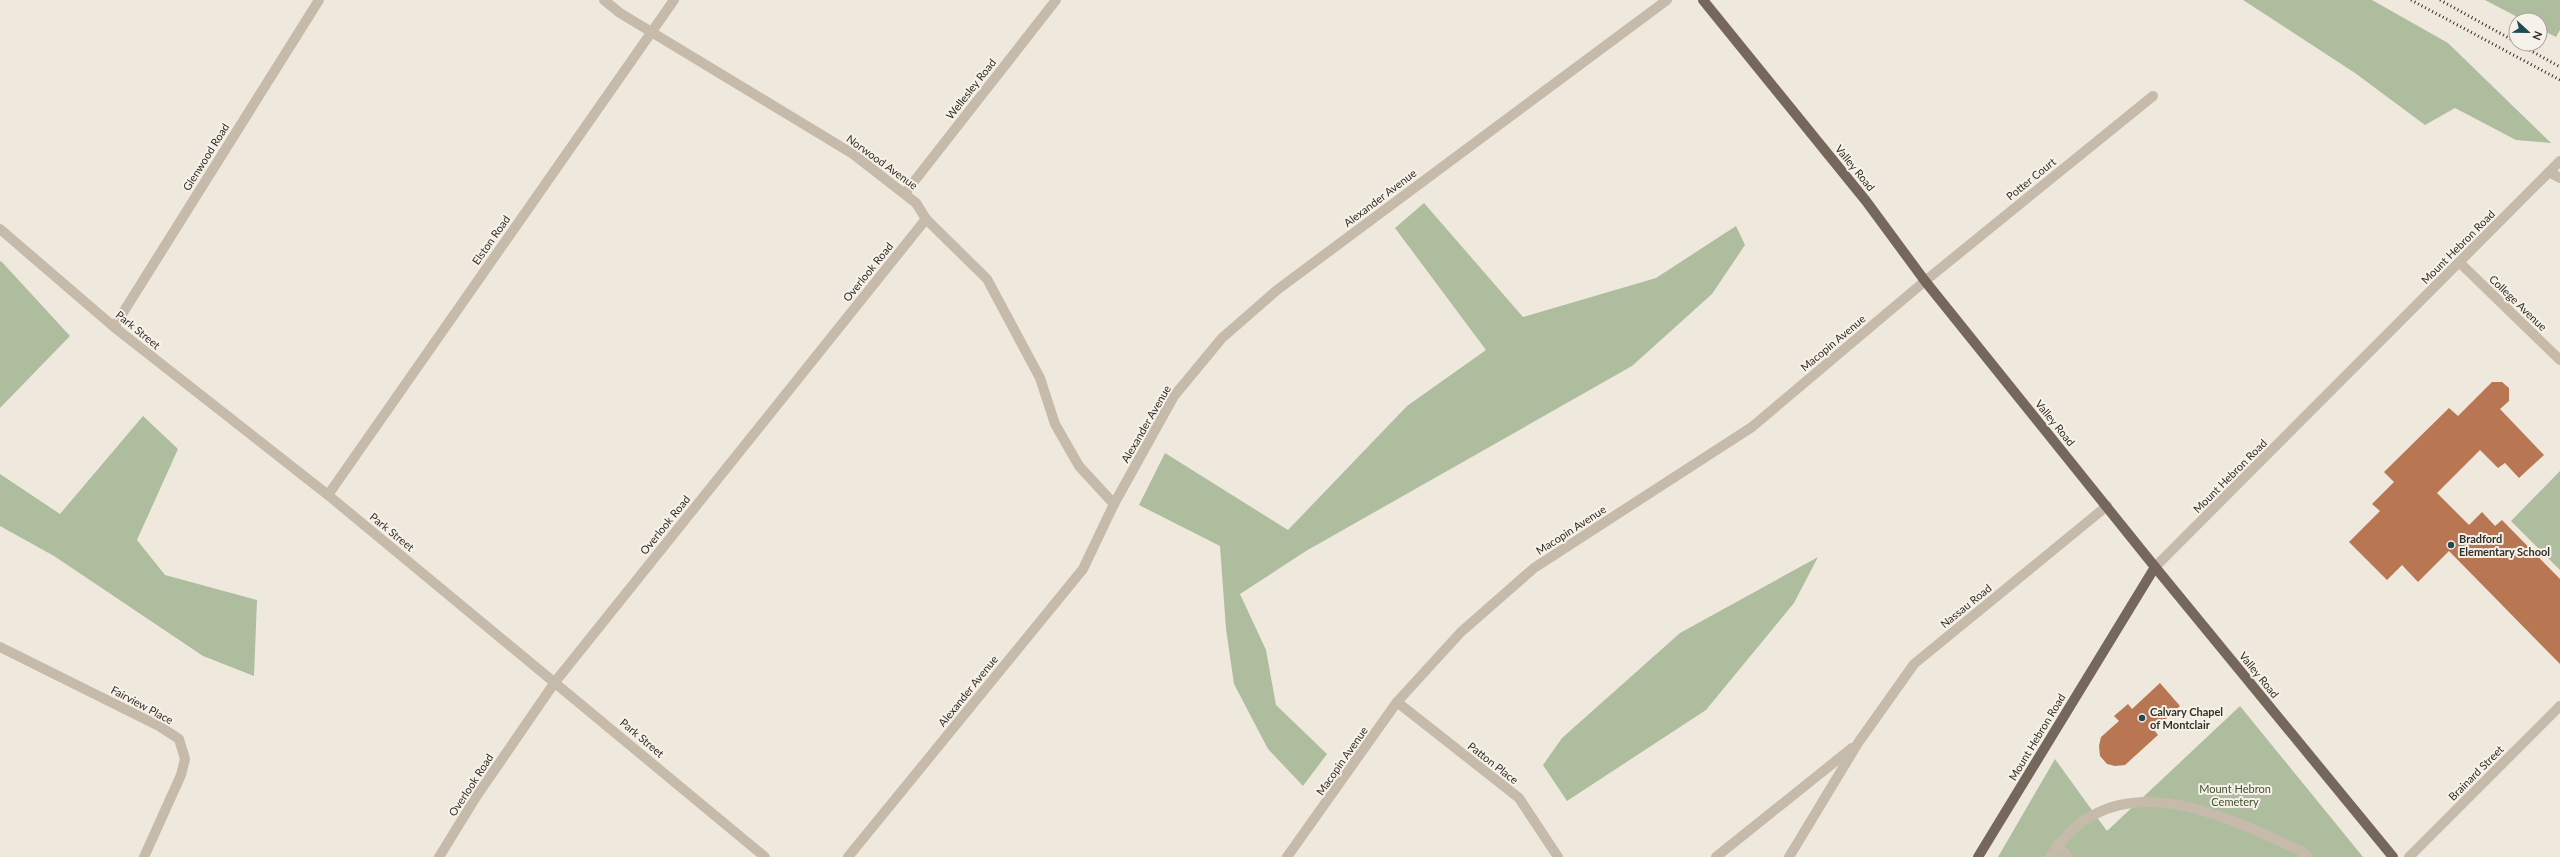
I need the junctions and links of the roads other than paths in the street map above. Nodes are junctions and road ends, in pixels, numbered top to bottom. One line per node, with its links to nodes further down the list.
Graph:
1 (319, 0): 17 (street, Glenwood Road)
2 (604, 0): 7 (street, Norwood Avenue)
3 (674, 0): 7 (street, Elston Road)
4 (1056, 0): 12 (street, Wellesley Road)
5 (1667, 0): 20 (street, Alexander Avenue)
6 (1703, 0): 16 (main road, Valley Road)
7 (652, 31): 12 (street, Norwood Avenue); 19 (street, Elston Road)
8 (2153, 96): 16 (street, Potter Court)
9 (2560, 161): 10 (street, Mount Hebron Road)
10 (2549, 172): 11 (street); 15 (street, Mount Hebron Road)
11 (2560, 178)
12 (906, 193): 13 (street, Norwood Avenue)
13 (926, 219): 20 (street, Norwood Avenue); 24 (street, Overlook Road)
14 (0, 228): 17 (street, Park Street)
15 (2460, 263): 18 (street, College Avenue); 22 (street, Mount Hebron Road)
16 (1925, 281): 21 (main road, Valley Road); 25 (street, Macopin Avenue)
17 (114, 327): 19 (street, Park Street)
18 (2560, 360)
19 (328, 495): 24 (street, Park Street)
20 (1114, 504): 32 (street, Alexander Avenue)
21 (2107, 506): 22 (main road, Valley Road); 27 (street, Nassau Road)
22 (2155, 567): 37 (main road, Mount Hebron Road); 41 (main road, Valley Road)
23 (0, 647): 29 (street, Fairview Place)
24 (555, 682): 30 (street, Overlook Road); 31 (street, Park Street)
25 (1398, 702): 33 (street, Macopin Avenue); 34 (street, Patton Place)
26 (2560, 706): 42 (street, Brainard Street)
27 (1858, 743): 35 (street, Nassau Road); 36 (street, Nassau Road)
28 (2057, 845): 38 (street); 39 (street); 40 (street)
29 (144, 857)
30 (439, 857)
31 (765, 857)
32 (848, 857)
33 (1287, 857)
34 (1558, 857)
35 (1716, 857)
36 (1789, 857)
37 (1978, 857)
38 (2050, 857)
39 (2068, 857)
40 (2308, 857)
41 (2393, 857)
42 (2409, 857)

